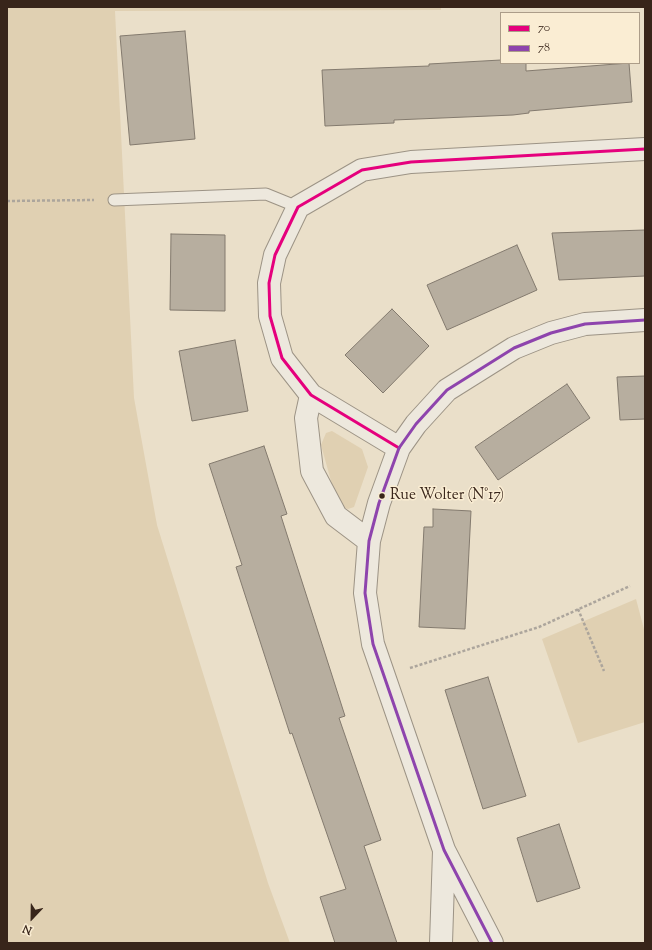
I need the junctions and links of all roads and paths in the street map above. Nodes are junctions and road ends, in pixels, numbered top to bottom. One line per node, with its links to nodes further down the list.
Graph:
1 (645, 149): 4 (street)
2 (114, 200): 3 (path); 4 (lane)
3 (7, 201)
4 (298, 207): 6 (street)
5 (645, 320): 7 (street)
6 (311, 395): 7 (street); 8 (street)
7 (399, 448): 8 (street)
8 (369, 541): 13 (street)
9 (630, 586): 10 (path)
10 (578, 609): 11 (path); 12 (path)
11 (408, 669)
12 (604, 671)
13 (444, 850): 14 (street); 15 (street)
14 (441, 943)
15 (492, 943)

